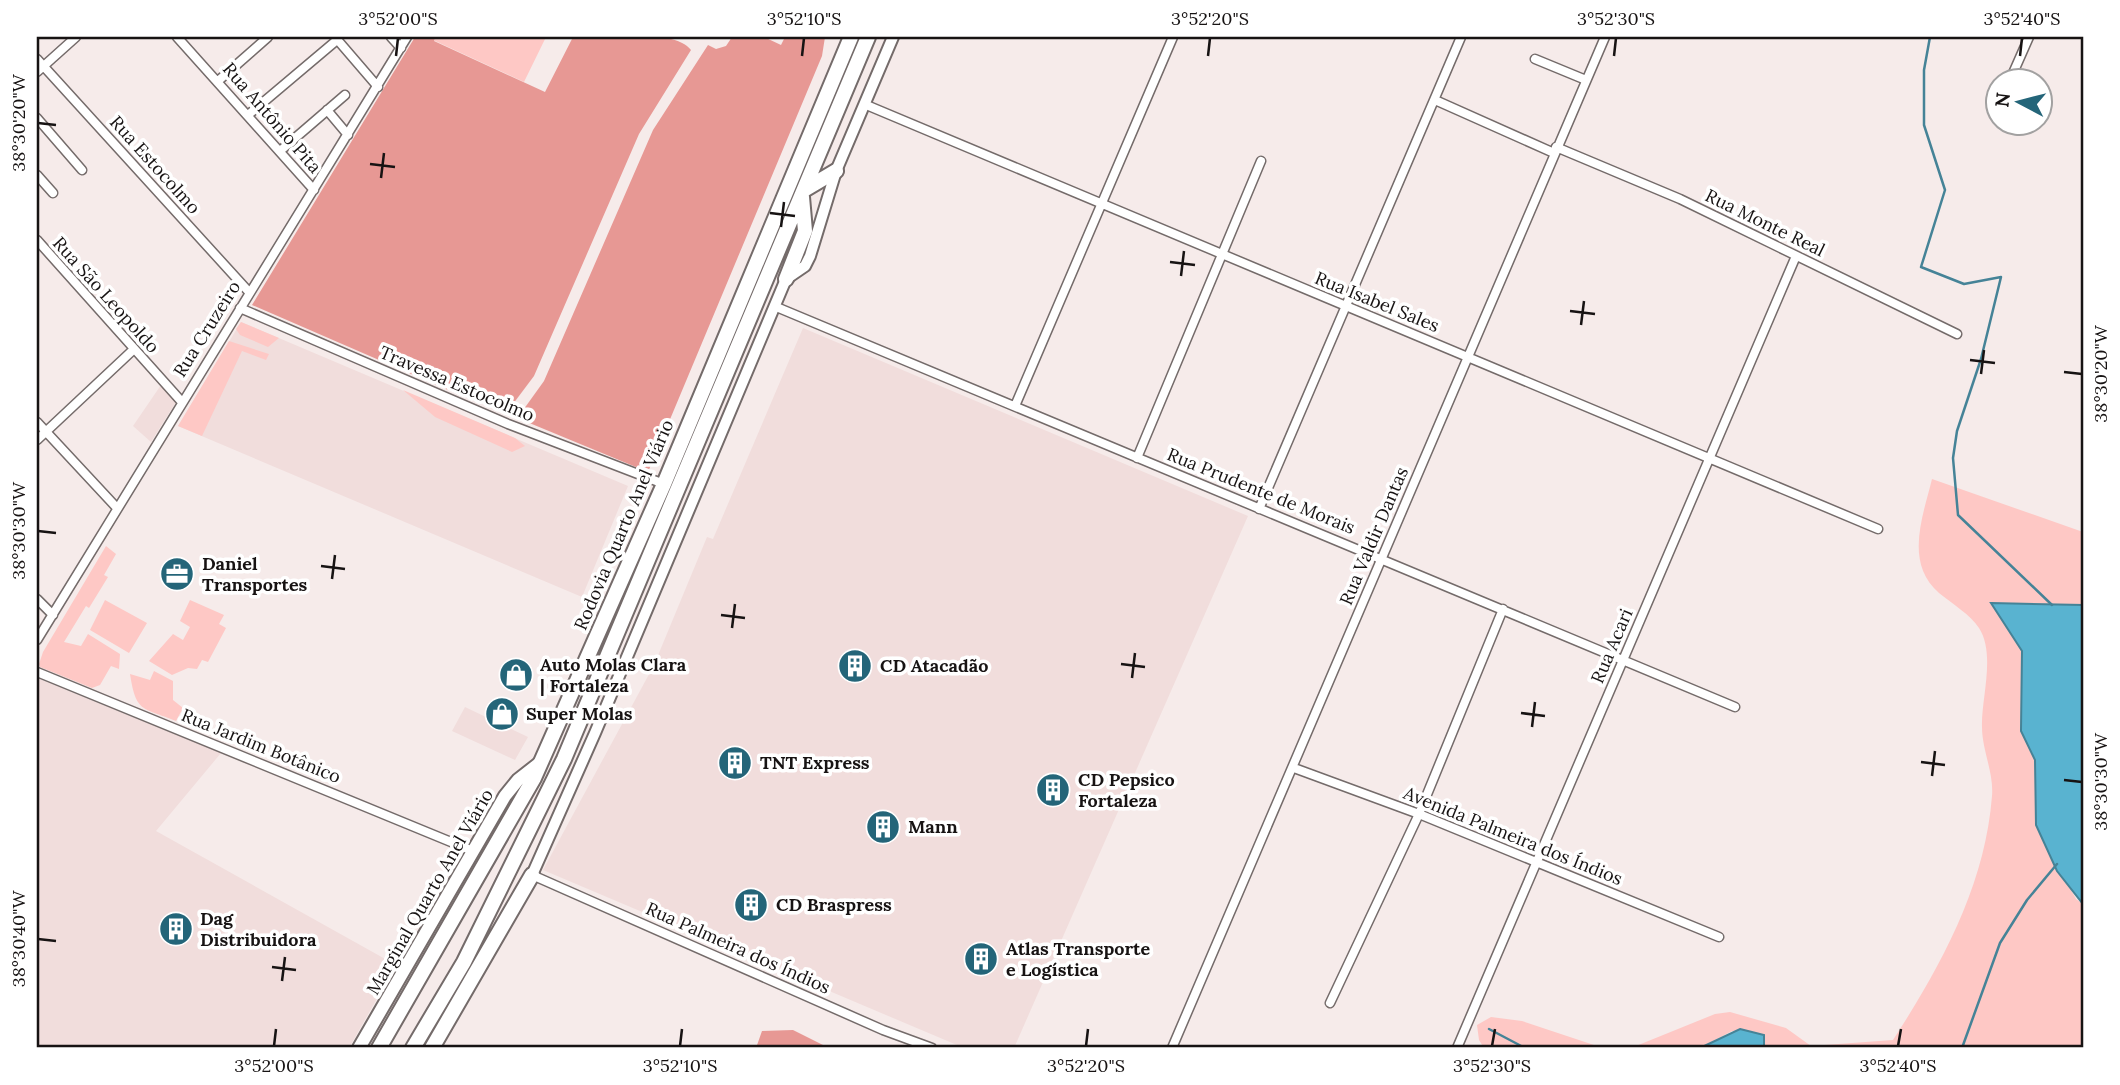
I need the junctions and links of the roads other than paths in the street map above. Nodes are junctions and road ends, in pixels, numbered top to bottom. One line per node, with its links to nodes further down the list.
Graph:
1 (76, 37): 18 (street)
2 (177, 37): 20 (street, Rua Antônio Pita)
3 (268, 37): 20 (street)
4 (391, 37): 14 (street)
5 (407, 37): 14 (street, Rua Cruzeiro)
6 (851, 37): 57 (highway, Rodovia Quarto Anel Viário)
7 (868, 37): 36 (highway, Rodovia Quarto Anel Viário)
8 (893, 37): 24 (street)
9 (1173, 37): 38 (street)
10 (1461, 37): 23 (street)
11 (1605, 37): 19 (street, Rua Valdir Dantas)
12 (2029, 37): 17 (street)
13 (336, 38): 21 (street); 26 (street)
14 (401, 48): 21 (street, Rua Cruzeiro)
15 (37, 59): 18 (street, Rua Estocolmo)
16 (1535, 59): 19 (street)
17 (2017, 66)
18 (40, 69): 43 (street, Rua Estocolmo)
19 (1586, 80): 29 (street, Rua Valdir Dantas)
20 (218, 81): 26 (street, Rua Antônio Pita)
21 (378, 87): 28 (street, Rua Cruzeiro)
22 (345, 95): 25 (street)
23 (1435, 100): 29 (street, Rua Monte Real); 45 (street)
24 (864, 104): 33 (street); 38 (street, Rua Isabel Sales)
25 (327, 110): 28 (street); 30 (street)
26 (248, 115): 30 (street, Rua Antônio Pita)
27 (37, 118): 32 (street)
28 (348, 135): 35 (street, Rua Cruzeiro)
29 (1555, 150): 41 (street, Rua Monte Real); 49 (street, Rua Valdir Dantas)
30 (279, 151): 35 (street, Rua Antônio Pita)
31 (1261, 161): 40 (street)
32 (82, 170)
33 (836, 171): 36 (highway); 42 (street)
34 (37, 175): 37 (street)
35 (314, 190): 43 (street, Rua Cruzeiro)
36 (803, 192): 42 (highway); 75 (highway, Rodovia Quarto Anel Viário)
37 (53, 193)
38 (1101, 202): 40 (street, Rua Isabel Sales); 51 (street)
39 (37, 240): 48 (street, Rua São Leopoldo)
40 (1222, 255): 45 (street, Rua Isabel Sales); 55 (street)
41 (1796, 256): 47 (street, Rua Monte Real); 56 (street, Rua Acari)
42 (786, 279): 44 (street)
43 (249, 292): 46 (street, Rua Cruzeiro)
44 (774, 306): 51 (street, Rua Prudente de Morais); 76 (street)
45 (1345, 306): 49 (street, Rua Isabel Sales); 59 (street)
46 (240, 308): 50 (street, Rua Cruzeiro); 57 (street, Travessa Estocolmo)
47 (1957, 334)
48 (133, 350): 50 (street, Rua São Leopoldo); 53 (street)
49 (1468, 357): 56 (street, Rua Isabel Sales); 61 (street, Rua Valdir Dantas)
50 (181, 401): 58 (street, Rua Cruzeiro)
51 (1015, 406): 55 (street, Rua Prudente de Morais)
52 (37, 422): 53 (street)
53 (45, 432): 54 (street); 58 (street)
54 (37, 440)
55 (1137, 458): 59 (street, Rua Prudente de Morais)
56 (1709, 459): 60 (street, Rua Isabel Sales); 66 (street, Rua Acari)
57 (664, 484): 69 (highway, Rodovia Quarto Anel Viário)
58 (117, 508): 64 (street, Rua Cruzeiro)
59 (1259, 509): 61 (street, Rua Prudente de Morais)
60 (1878, 529)
61 (1381, 558): 63 (street, Rua Prudente de Morais); 70 (street, Rua Valdir Dantas)
62 (37, 599): 64 (street)
63 (1503, 609): 66 (street, Rua Prudente de Morais); 71 (street)
64 (52, 615): 65 (street, Rua Cruzeiro)
65 (37, 640)
66 (1623, 659): 68 (street, Rua Prudente de Morais); 74 (street, Rua Acari)
67 (37, 672): 72 (street, Rua Jardim Botânico)
68 (1735, 707)
69 (541, 762): 72 (main road, Marginal Quarto Anel Viário); 73 (highway, Rodovia Quarto Anel Viário)
70 (1294, 768): 71 (street, Avenida Palmeira dos Índios); 84 (street, Rua Valdir Dantas)
71 (1419, 814): 74 (street, Avenida Palmeira dos Índios); 78 (street)
72 (472, 851): 79 (main road, Marginal Quarto Anel Viário)
73 (488, 859): 75 (highway); 80 (highway, Rodovia Quarto Anel Viário)
74 (1536, 864): 77 (street, Avenida Palmeira dos Índios); 85 (street, Rua Acari)
75 (511, 869): 81 (highway, Rodovia Quarto Anel Viário)
76 (532, 875): 82 (highway); 83 (street, Rua Palmeira dos Índios)
77 (1719, 937)
78 (1330, 1003)
79 (359, 1048)
80 (379, 1048)
81 (413, 1048)
82 (432, 1048)
83 (932, 1048)
84 (1172, 1048)
85 (1457, 1048)

